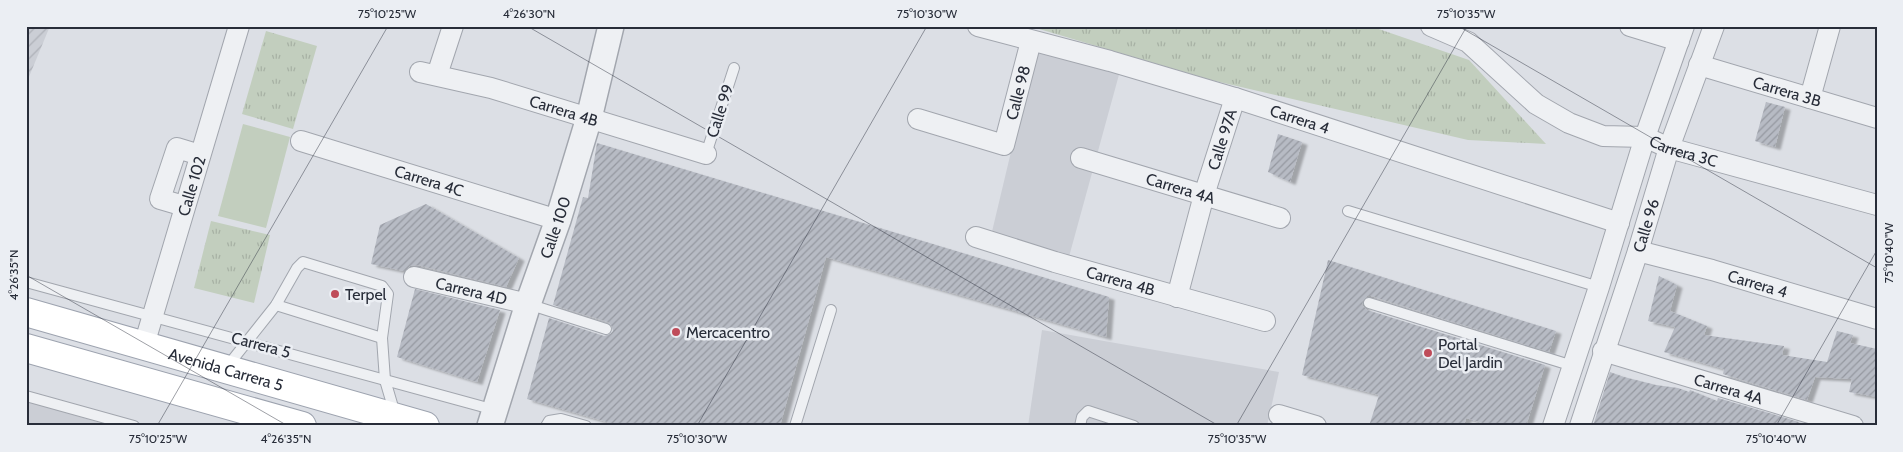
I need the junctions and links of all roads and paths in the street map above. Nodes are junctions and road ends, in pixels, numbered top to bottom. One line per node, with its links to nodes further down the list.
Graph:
1 (239, 26): 22 (street, Calle 102)
2 (453, 26): 15 (street, Carrera 4B)
3 (611, 26): 15 (street, Calle 100)
4 (978, 26): 10 (street, Carrera 4)
5 (1431, 26): 18 (street, Carrera 3C)
6 (1630, 26): 9 (street)
7 (1714, 26): 11 (street, Calle 96)
8 (1830, 26): 14 (street)
9 (1682, 34): 18 (street, Calle 96)
10 (1031, 41): 13 (street, Carrera 4); 17 (street, Calle 98)
11 (1700, 65): 14 (street, Carrera 3B); 20 (street, Calle 96)
12 (734, 68): 21 (lane, Calle 99)
13 (1235, 98): 24 (street, Calle 97A); 30 (street, Carrera 4)
14 (1810, 98): 16 (street, Carrera 3B)
15 (589, 118): 21 (street, Carrera 4B); 29 (street, Calle 100)
16 (1877, 118)
17 (918, 119)
18 (1645, 137): 20 (street, Carrera 3C); 30 (street, Calle 96)
19 (301, 141): 29 (street, Carrera 4C)
20 (1669, 148): 25 (street, Carrera 3C); 32 (street, Calle 96)
21 (706, 154)
22 (200, 155): 26 (street, Calle 102); 26 (street)
23 (1081, 158): 24 (street, Carrera 4A)
24 (1204, 195): 28 (street, Carrera 4A); 36 (street, Calle 97A)
25 (1877, 205)
26 (184, 206): 42 (street, Calle 102)
27 (1348, 211): 35 (lane)
28 (1280, 218)
29 (558, 220): 38 (street, Calle 100)
30 (1619, 223): 35 (street, Calle 96)
31 (976, 237): 36 (street, Carrera 4B)
32 (1638, 250): 43 (street, Carrera 4); 50 (street, Calle 96)
33 (414, 277): 38 (street, Carrera 4D)
34 (26, 282): 42 (lane, Carrera 5)
35 (1599, 287): 51 (street, Calle 96)
36 (1176, 297): 44 (street, Carrera 4B)
37 (1369, 303): 51 (lane)
38 (528, 304): 45 (lane); 57 (street, Calle 100)
39 (276, 305): 46 (lane); 46 (lane); 47 (lane)
40 (831, 310): 63 (lane)
41 (26, 312): 48 (main road, Avenida Carrera 5)
42 (152, 317): 47 (lane, Carrera 5); 48 (street, Calle 102)
43 (1877, 319)
44 (1265, 321)
45 (606, 329)
46 (382, 338): 53 (lane)
47 (247, 341): 52 (lane); 53 (lane, Carrera 5)
48 (144, 345): 52 (main road, Avenida Carrera 5)
49 (26, 348): 59 (main road, Avenida Carrera 5)
50 (1603, 351): 68 (street, Calle 96); 69 (street, Carrera 4A)
51 (1572, 366): 67 (street, Calle 96)
52 (225, 368): 56 (main road, Avenida Carrera 5)
53 (385, 380): 56 (lane); 57 (lane, Carrera 5)
54 (26, 396): 58 (lane)
55 (1279, 415): 66 (street)
56 (396, 417): 60 (main road, Avenida Carrera 5)
57 (492, 418)
58 (134, 426)
59 (302, 426)
60 (425, 426)
61 (546, 426): 62 (lane)
62 (586, 426)
63 (795, 426)
64 (1080, 426): 65 (lane)
65 (1134, 426)
66 (1316, 426)
67 (1553, 426)
68 (1580, 426)
69 (1853, 426)

